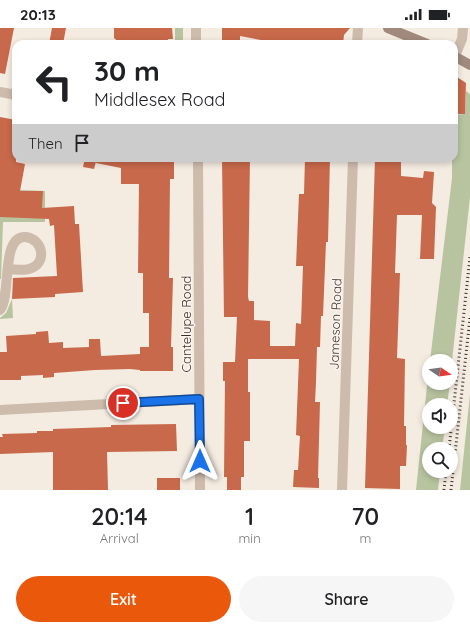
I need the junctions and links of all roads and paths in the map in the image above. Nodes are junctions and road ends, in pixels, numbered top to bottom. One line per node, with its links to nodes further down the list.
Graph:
1 (196, 28): 5 (street)
2 (358, 28): 6 (street)
3 (388, 28): 7 (main road)
4 (463, 28): 8 (street)
5 (196, 40)
6 (357, 40)
7 (417, 40)
8 (458, 48)
9 (458, 58): 10 (main road)
10 (470, 65)
11 (0, 92): 12 (street)
12 (12, 94)
13 (198, 162): 17 (street, Cantelupe Road)
14 (353, 162): 20 (street, Jameson Road)
15 (8, 269): 16 (street)
16 (0, 310)
17 (199, 399): 18 (street); 19 (street, Cantelupe Road)
18 (0, 410)
19 (200, 490)
20 (342, 490)

